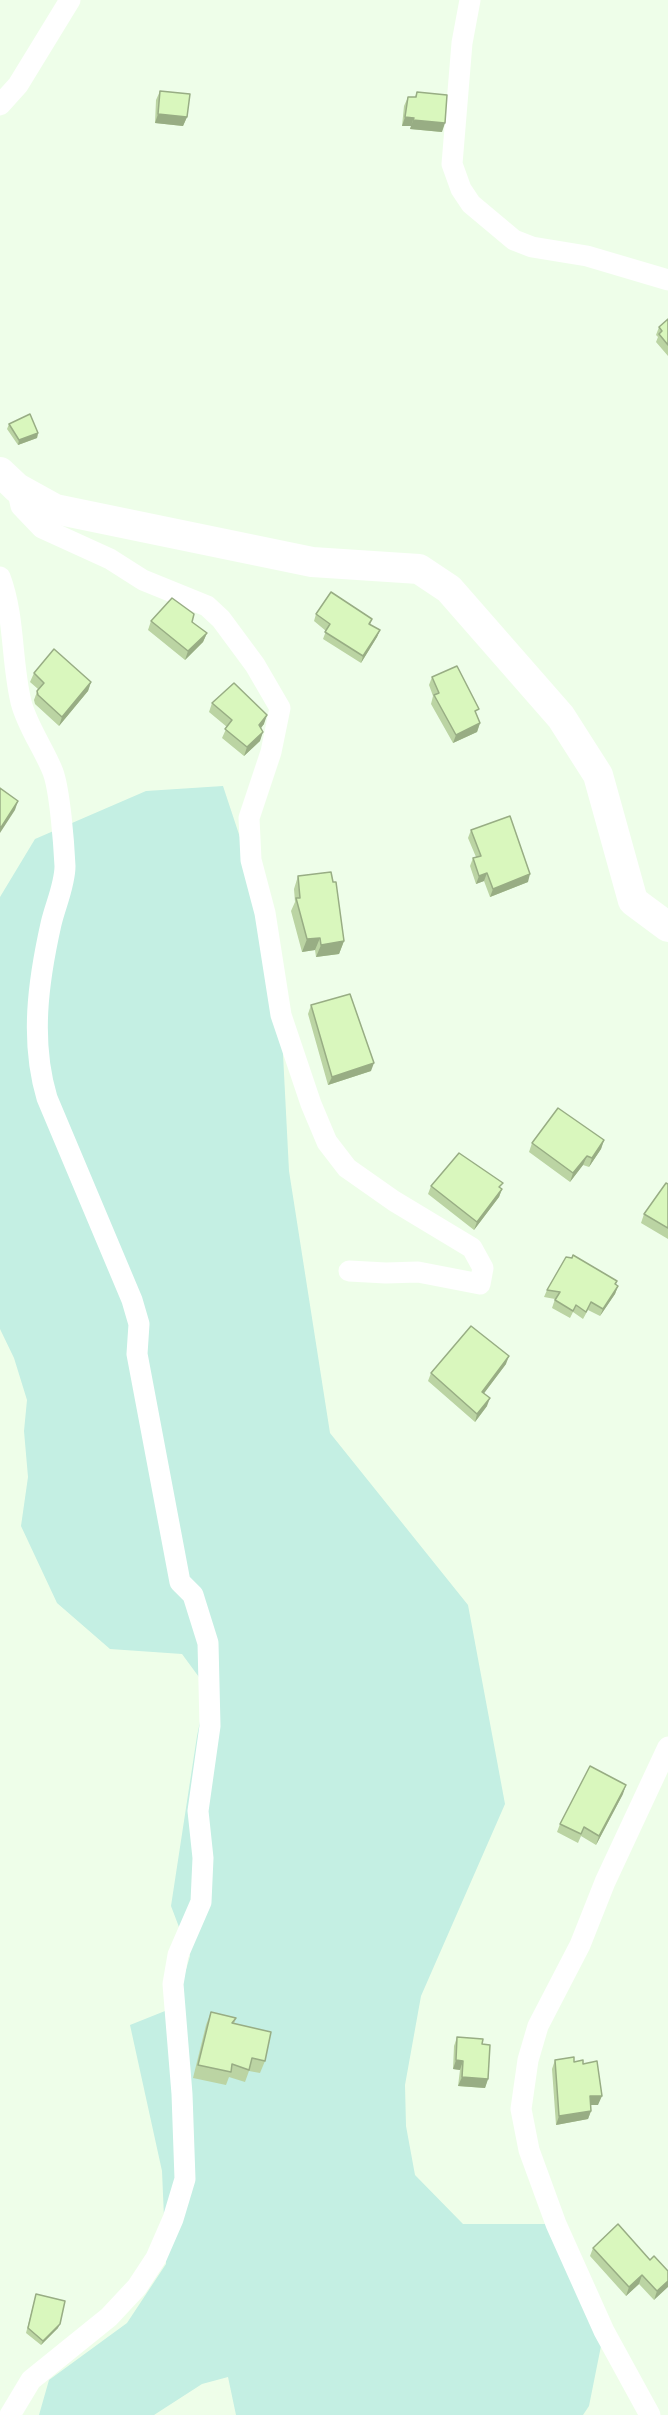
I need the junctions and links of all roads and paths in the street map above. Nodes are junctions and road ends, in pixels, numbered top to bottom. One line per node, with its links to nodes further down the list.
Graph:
1 (70, 0): 3 (street)
2 (470, 0): 4 (street)
3 (0, 105)
4 (668, 280)
5 (9, 480): 7 (street); 8 (street)
6 (0, 577): 10 (street)
7 (668, 927)
8 (349, 1271)
9 (668, 1747): 11 (street)
10 (10, 2415)
11 (650, 2415)

